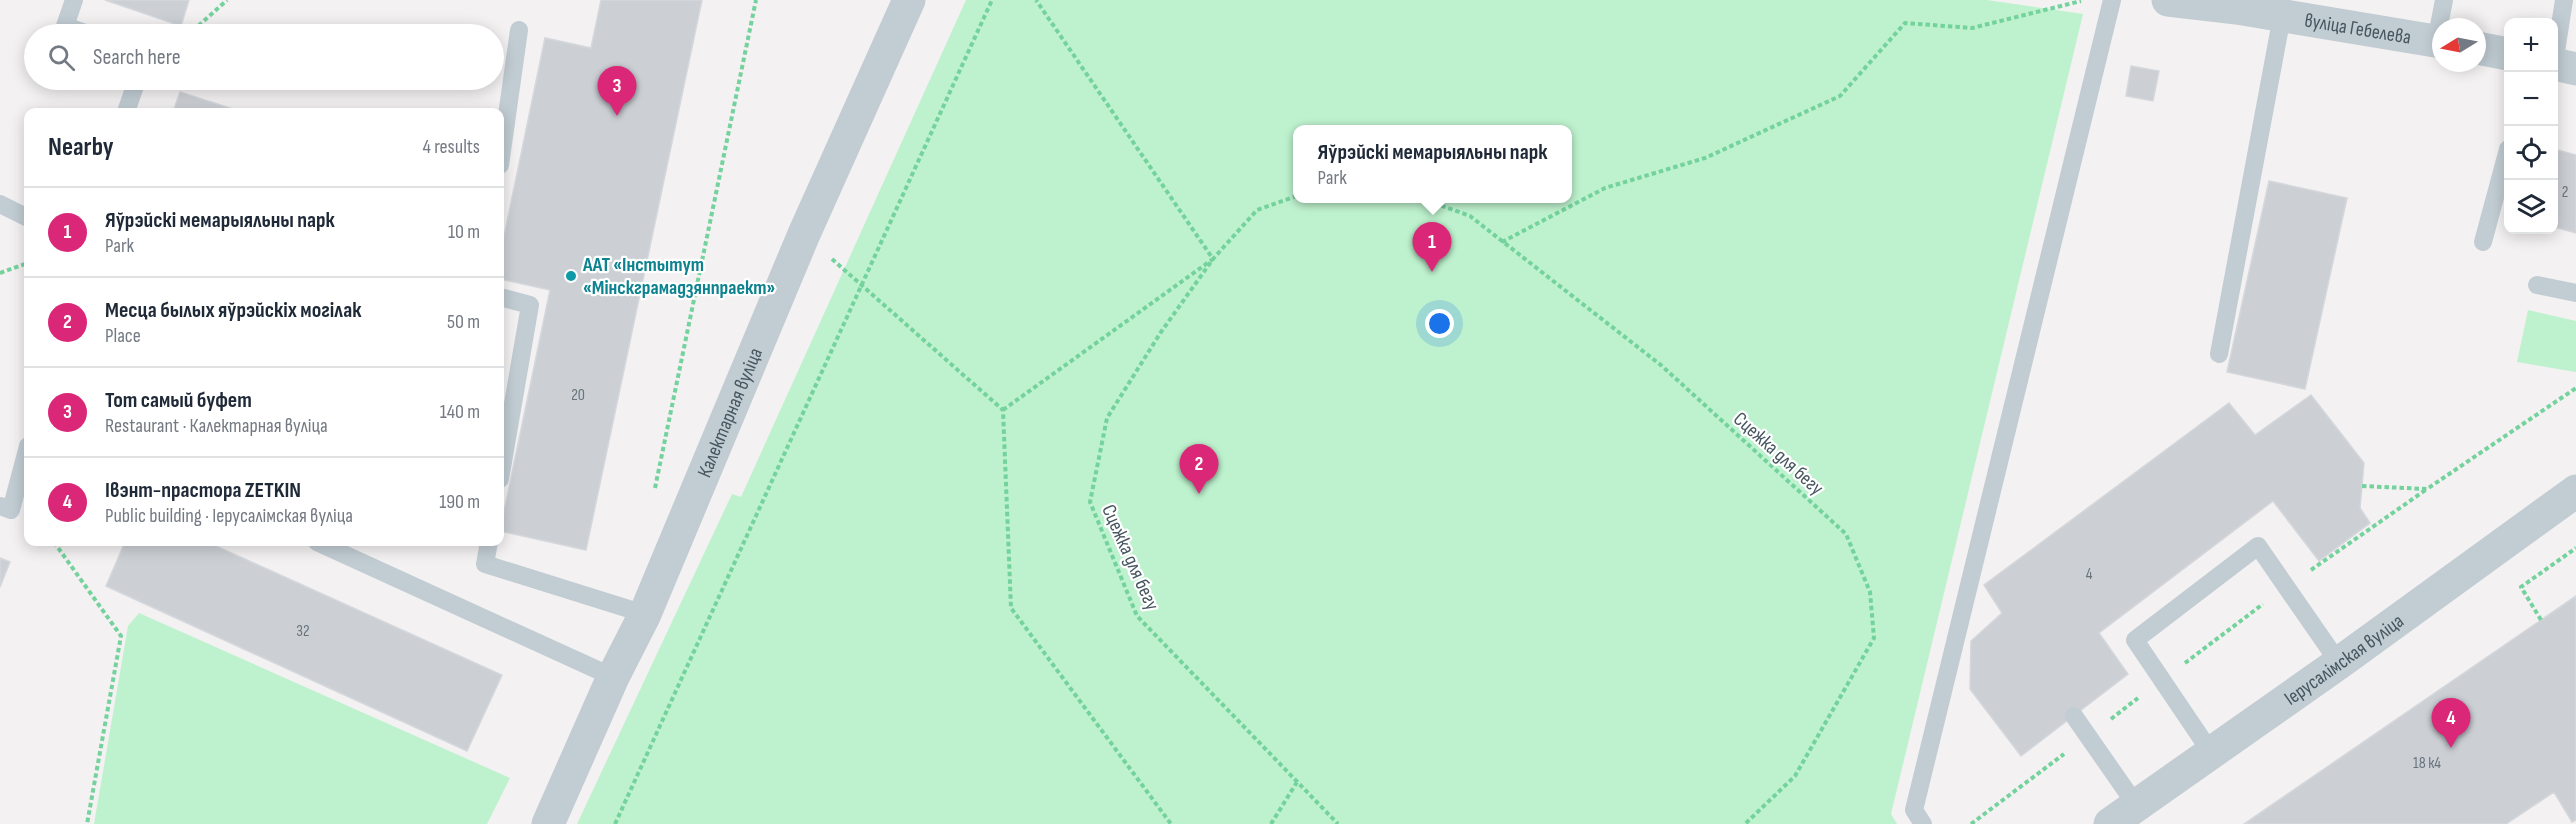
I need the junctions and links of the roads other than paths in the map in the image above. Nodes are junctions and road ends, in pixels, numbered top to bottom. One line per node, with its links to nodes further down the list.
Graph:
1 (74, 0): 10 (lane)
2 (909, 0): 35 (street, Калектарная вуліца)
3 (2112, 0): 42 (lane)
4 (2168, 0): 7 (street, вуліца Гебелева)
5 (2444, 0): 9 (lane)
6 (2564, 0): 12 (lane)
7 (2238, 4): 8 (street, вуліца Гебелева)
8 (2282, 16): 13 (street, вуліца Гебелева); 28 (lane)
9 (2441, 18)
10 (67, 24)
11 (519, 30): 20 (lane)
12 (2558, 38)
13 (2432, 41)
14 (2486, 50): 15 (street)
15 (2504, 53)
16 (2558, 65): 17 (street)
17 (2576, 69)
18 (134, 90): 19 (lane)
19 (127, 108)
20 (504, 137)
21 (2504, 164): 24 (lane)
22 (0, 204): 23 (lane)
23 (24, 216)
24 (2483, 242)
25 (2536, 285): 26 (lane)
26 (2576, 293)
27 (504, 298): 29 (lane)
28 (2219, 354)
29 (504, 456)
30 (24, 461): 32 (lane)
31 (2576, 491): 36 (street, Іерусалімская вуліца)
32 (0, 506)
33 (326, 546): 37 (lane)
34 (488, 546): 35 (lane)
35 (645, 614): 37 (street, Калектарная вуліца)
36 (2339, 663): 39 (street, Іерусалімская вуліца); 39 (lane)
37 (613, 677): 41 (street, Калектарная вуліца)
38 (2074, 716): 40 (lane)
39 (2212, 753): 40 (street, Іерусалімская вуліца)
40 (2136, 805): 43 (street, Іерусалімская вуліца)
41 (548, 824)
42 (1923, 824)
43 (2110, 824)

